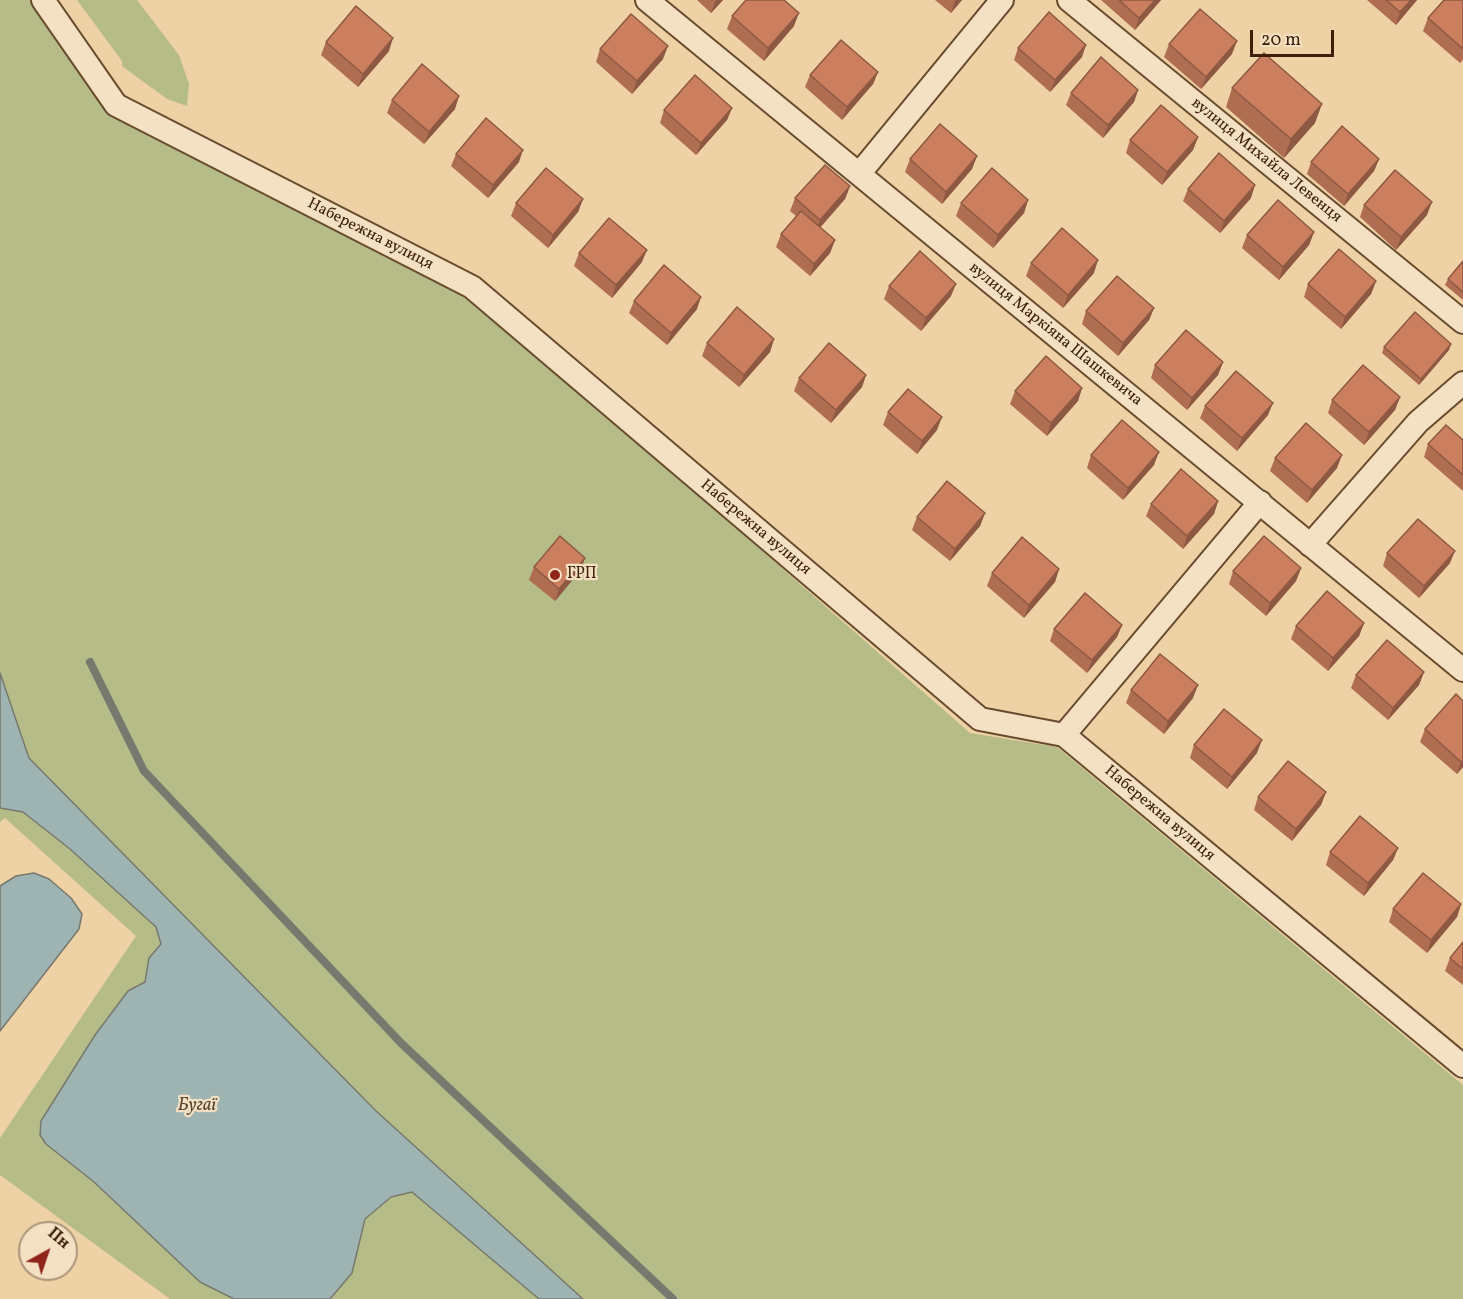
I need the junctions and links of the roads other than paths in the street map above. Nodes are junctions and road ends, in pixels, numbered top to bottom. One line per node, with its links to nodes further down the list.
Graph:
1 (43, 0): 11 (street, Набережна вулиця)
2 (647, 0): 5 (street, вулиця Маркіяна Шашкевича)
3 (1002, 0): 5 (street)
4 (1069, 0): 6 (street, вулиця Михайла Левенця)
5 (858, 174): 8 (street, вулиця Маркіяна Шашкевича)
6 (1463, 322)
7 (1463, 383): 9 (street)
8 (1260, 502): 9 (street, вулиця Маркіяна Шашкевича); 11 (street)
9 (1310, 545): 10 (street, вулиця Маркіяна Шашкевича)
10 (1463, 670)
11 (1064, 735): 12 (street, Набережна вулиця)
12 (1463, 1066)

